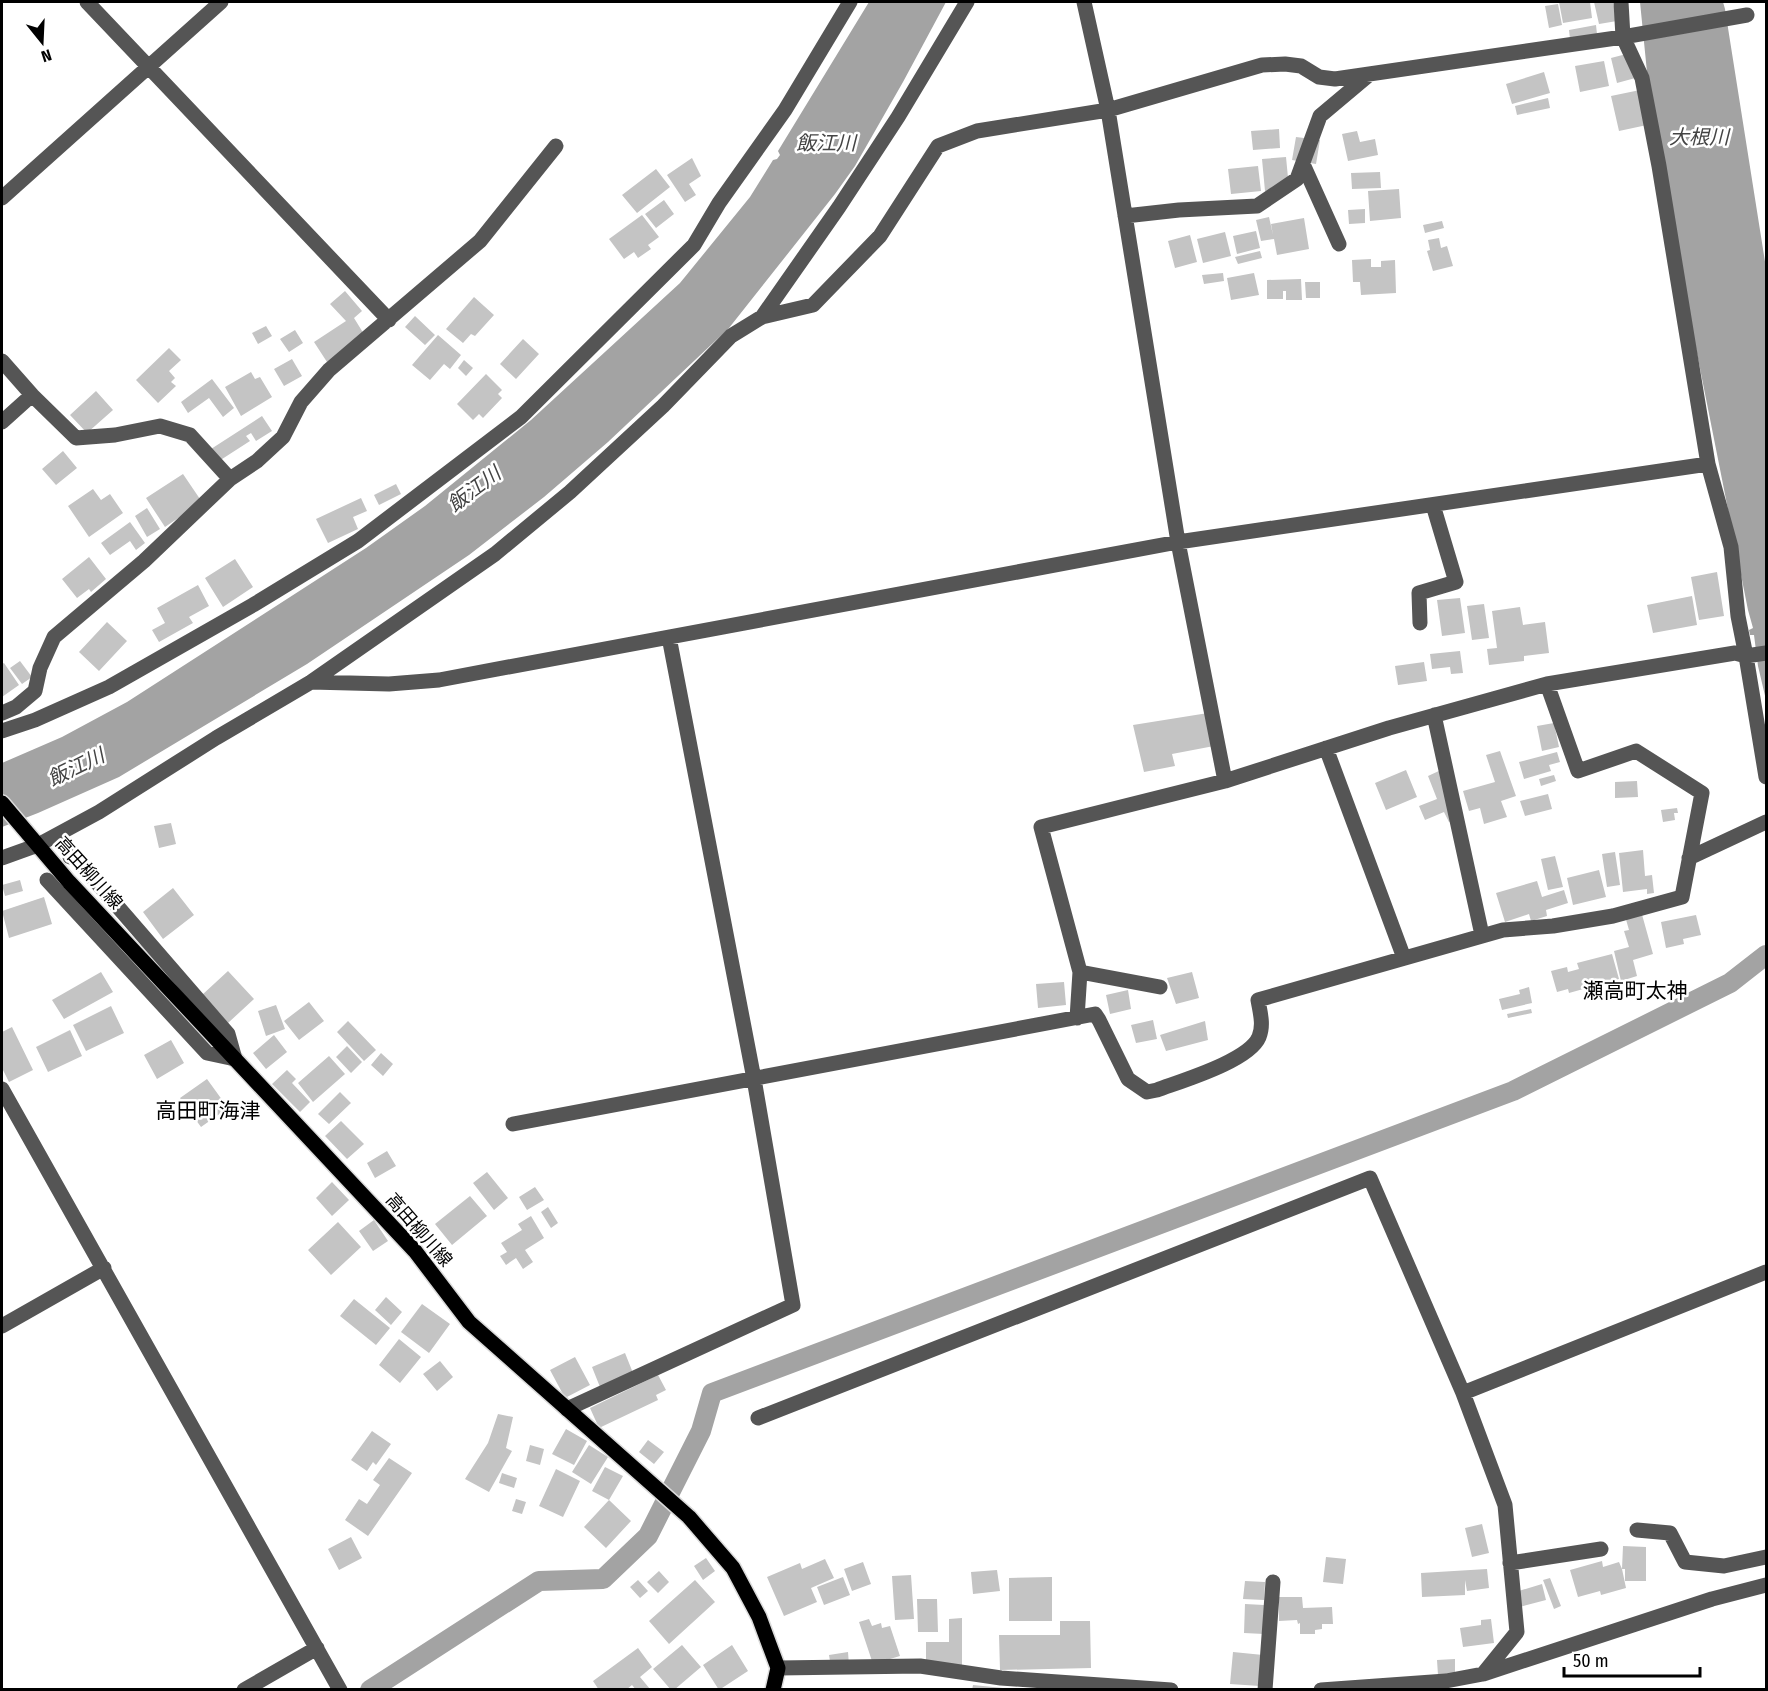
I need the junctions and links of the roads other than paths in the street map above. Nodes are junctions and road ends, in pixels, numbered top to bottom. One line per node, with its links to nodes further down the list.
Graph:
1 (87, 2): 9 (street)
2 (221, 2): 9 (street)
3 (850, 2): 34 (street)
4 (967, 2): 17 (street)
5 (1084, 2): 11 (street)
6 (1621, 2): 8 (street)
7 (1747, 6): 8 (street)
8 (1626, 36): 10 (street); 22 (street)
9 (148, 68): 14 (street); 18 (street)
10 (1370, 74): 11 (street); 13 (street)
11 (1108, 110): 15 (street); 17 (street)
12 (556, 146): 18 (street)
13 (1303, 164): 15 (street); 16 (street)
14 (2, 198)
15 (1125, 216): 25 (street)
16 (1340, 244)
17 (762, 317): 30 (street)
18 (389, 320): 23 (street)
19 (2, 362): 20 (street)
20 (32, 395): 21 (street); 23 (street)
21 (2, 422)
22 (1708, 464): 24 (street); 29 (street)
23 (230, 479): 32 (street)
24 (1433, 505): 25 (street); 26 (street)
25 (1178, 542): 27 (street); 37 (street)
26 (1420, 623)
27 (669, 637): 30 (street); 51 (street)
28 (1767, 652): 29 (street)
29 (1746, 656): 31 (street); 36 (street)
30 (311, 682): 40 (street)
31 (1547, 684): 33 (street); 43 (street)
32 (2, 713)
33 (1434, 715): 35 (street); 45 (street)
34 (2, 731)
35 (1326, 748): 37 (street); 46 (street)
36 (1767, 777)
37 (1225, 781): 47 (street)
38 (2, 803): 40 (main road, 高田柳川線)
39 (1767, 822): 43 (street)
40 (35, 841): 42 (street); 50 (main road, 高田柳川線)
41 (70, 857): 50 (street)
42 (2, 858)
43 (1689, 858): 45 (street)
44 (47, 880): 50 (street)
45 (1482, 936): 46 (street)
46 (1404, 958): 49 (street)
47 (1080, 972): 48 (street); 49 (street)
48 (1160, 987)
49 (1077, 1018): 51 (street)
50 (235, 1059): 58 (main road, 高田柳川線)
51 (754, 1079): 53 (street); 58 (street)
52 (2, 1089): 54 (street)
53 (513, 1124)
54 (104, 1268): 56 (street); 66 (street)
55 (1767, 1272): 57 (street)
56 (2, 1326)
57 (1463, 1393): 59 (street); 63 (street)
58 (567, 1409): 67 (main road, 高田柳川線)
59 (758, 1418)
60 (1637, 1530): 62 (street)
61 (1601, 1550): 63 (street)
62 (1767, 1557)
63 (1510, 1563): 68 (street)
64 (1273, 1582): 75 (street)
65 (1767, 1585): 68 (street)
66 (317, 1648): 70 (street); 71 (street)
67 (778, 1668): 72 (main road); 73 (street)
68 (1483, 1674): 69 (street)
69 (1420, 1686): 76 (street)
70 (244, 1689)
71 (340, 1689)
72 (773, 1689)
73 (1153, 1689): 74 (street)
74 (1172, 1689)
75 (1265, 1689)
76 (1321, 1689)

